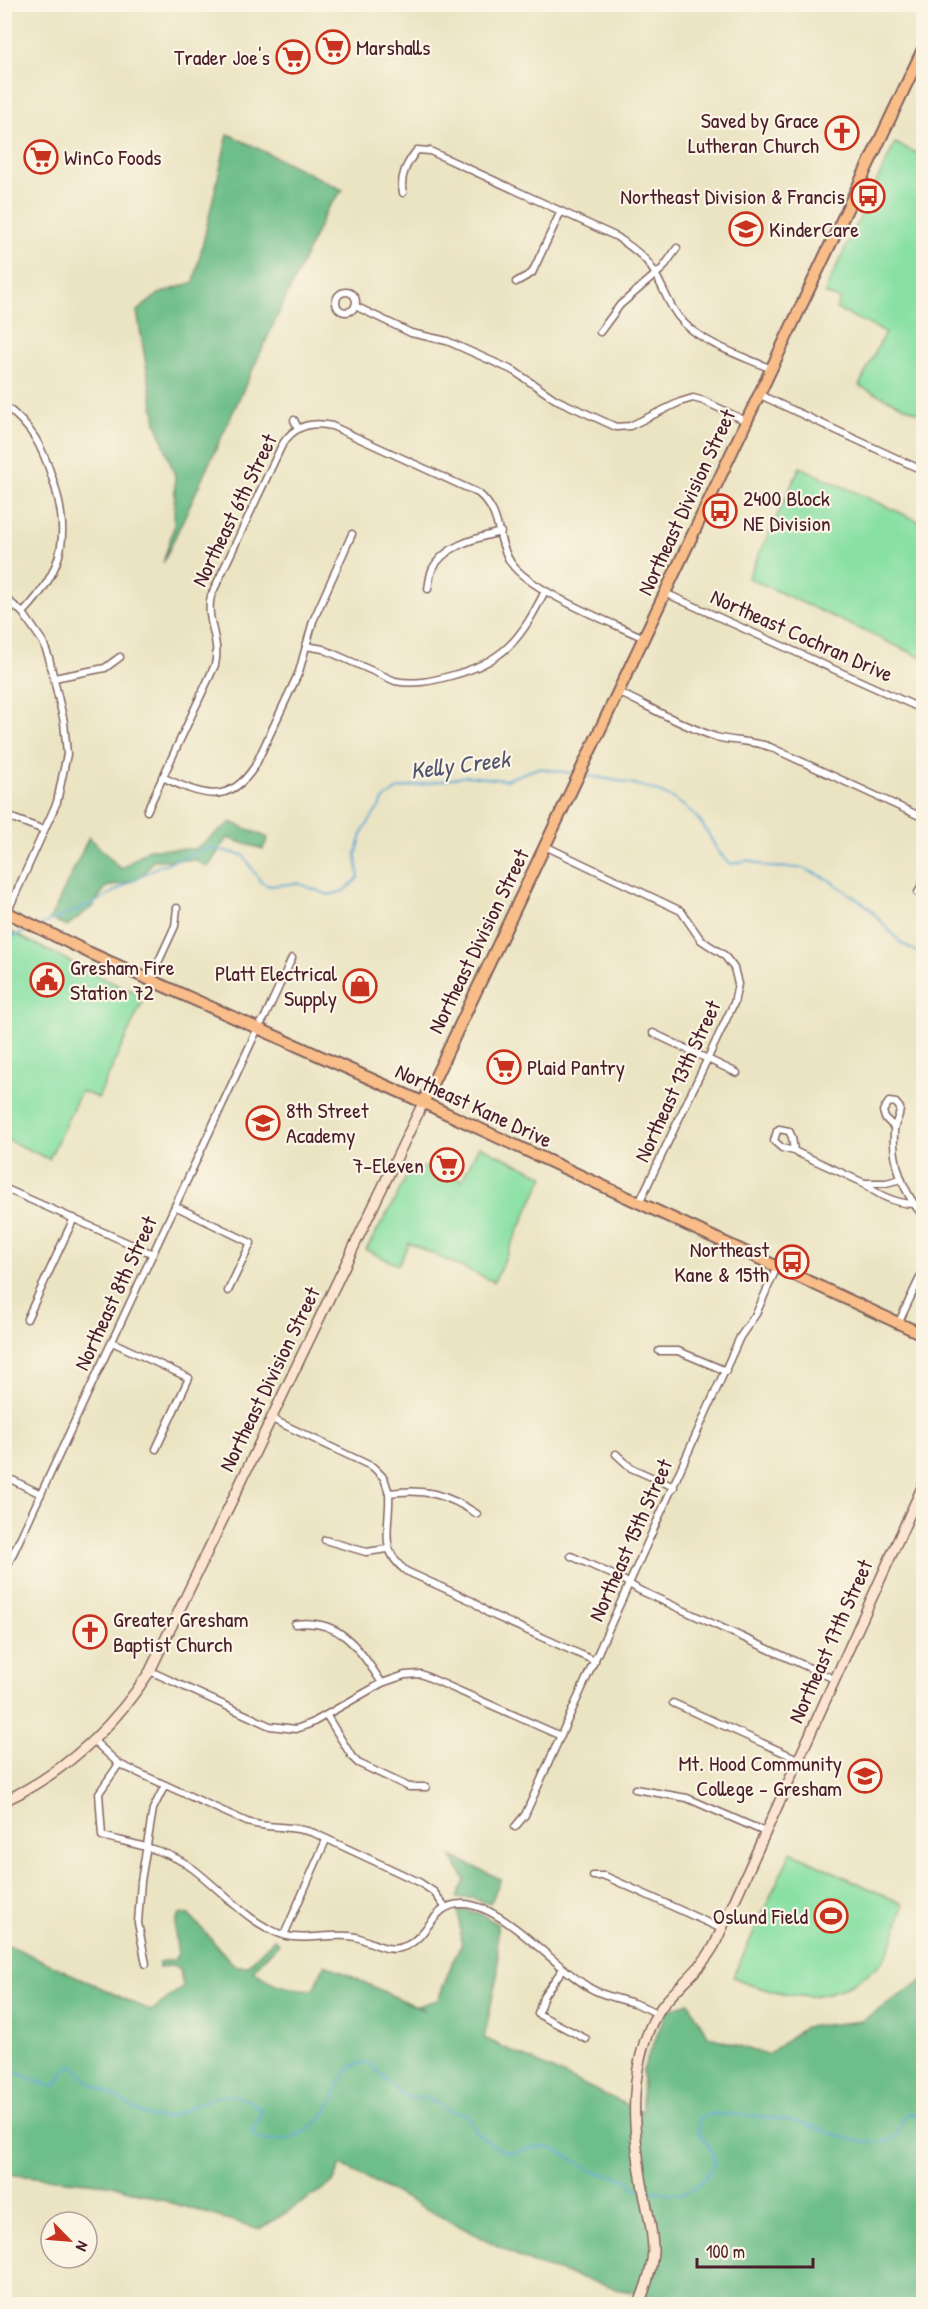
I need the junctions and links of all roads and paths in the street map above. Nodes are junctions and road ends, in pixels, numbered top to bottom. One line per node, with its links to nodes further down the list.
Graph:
1 (924, 46): 9 (main road, Northeast Division Street)
2 (403, 193): 3 (street)
3 (561, 211): 5 (street); 6 (street)
4 (676, 248): 5 (street)
5 (656, 275): 8 (street); 9 (street)
6 (516, 282)
7 (355, 306): 13 (street)
8 (600, 332)
9 (771, 369): 10 (main road, Northeast Division Street)
10 (758, 394): 13 (main road, Northeast Division Street); 15 (street)
11 (4, 405): 22 (street)
12 (294, 420): 14 (street)
13 (746, 421): 20 (main road, Northeast Division Street)
14 (298, 428): 16 (street); 29 (street, Northeast 6th Street)
15 (924, 471)
16 (501, 532): 18 (street); 19 (street)
17 (352, 534): 24 (street)
18 (428, 589)
19 (544, 591): 23 (street); 24 (street)
20 (665, 593): 23 (main road, Northeast Division Street); 28 (street, Northeast Cochran Drive)
21 (4, 597): 22 (street)
22 (23, 613): 26 (street)
23 (644, 638): 27 (main road, Northeast Division Street)
24 (306, 646): 29 (street)
25 (120, 657): 26 (street)
26 (54, 678): 33 (street)
27 (618, 692): 32 (street); 34 (main road, Northeast Division Street)
28 (924, 710)
29 (162, 777): 30 (street, Northeast 6th Street)
30 (147, 811)
31 (4, 815): 33 (street)
32 (924, 818)
33 (44, 830): 38 (street)
34 (545, 846): 43 (street, Northeast 13th Street); 45 (main road, Northeast Division Street)
35 (924, 880): 36 (street)
36 (918, 893)
37 (177, 908): 40 (street)
38 (5, 912): 40 (main road, Northeast Kane Drive)
39 (292, 958): 41 (street, Northeast 8th Street)
40 (150, 980): 41 (main road, Northeast Kane Drive)
41 (258, 1028): 45 (main road, Northeast Kane Drive); 53 (street, Northeast 8th Street)
42 (653, 1033): 43 (street)
43 (707, 1059): 44 (street); 51 (street, Northeast 13th Street)
44 (737, 1073)
45 (423, 1103): 51 (main road, Northeast Kane Drive); 66 (street, Northeast Division Street)
46 (894, 1128): 48 (street)
47 (794, 1151): 49 (street)
48 (901, 1179): 49 (street); 52 (street)
49 (864, 1183): 52 (street)
50 (4, 1188): 55 (street)
51 (639, 1203): 57 (main road, Northeast Kane Drive)
52 (913, 1204): 54 (street)
53 (175, 1206): 56 (street, Northeast 8th Street); 59 (street)
54 (924, 1217)
55 (74, 1218): 56 (street); 60 (street)
56 (153, 1254): 63 (street, Northeast 8th Street)
57 (777, 1267): 61 (main road, Northeast Kane Drive); 65 (street, Northeast 15th Street)
58 (924, 1269): 61 (street)
59 (228, 1291)
60 (27, 1319)
61 (898, 1323): 62 (main road, Northeast Kane Drive)
62 (924, 1335)
63 (112, 1342): 67 (street); 73 (street, Northeast 8th Street)
64 (659, 1351): 65 (street)
65 (726, 1371): 71 (street, Northeast 15th Street)
66 (272, 1419): 72 (street); 82 (street, Northeast Division Street)
67 (156, 1449)
68 (616, 1454): 71 (street)
69 (4, 1476): 73 (street)
70 (924, 1483): 83 (street, Northeast 17th Street)
71 (674, 1487): 79 (street, Northeast 15th Street)
72 (389, 1493): 74 (street); 76 (street)
73 (41, 1494): 78 (street, Northeast 8th Street)
74 (477, 1514)
75 (325, 1540): 76 (street)
76 (388, 1549): 81 (street)
77 (571, 1556): 79 (street)
78 (5, 1571)
79 (630, 1584): 81 (street, Northeast 15th Street); 83 (street)
80 (295, 1623): 84 (street)
81 (595, 1662): 87 (street, Northeast 15th Street)
82 (150, 1671): 86 (street); 88 (street, Northeast Division Street)
83 (834, 1679): 89 (street, Northeast 17th Street)
84 (382, 1683): 86 (street); 87 (street)
85 (673, 1703): 89 (street)
86 (327, 1716): 92 (street)
87 (561, 1736): 95 (street, Northeast 15th Street)
88 (94, 1741): 90 (street); 94 (street, Northeast Division Street)
89 (798, 1759): 96 (street, Northeast 17th Street)
90 (119, 1764): 91 (street); 98 (street)
91 (165, 1785): 97 (street); 98 (street)
92 (426, 1787)
93 (635, 1789): 96 (street)
94 (4, 1802)
95 (515, 1827)
96 (765, 1832): 101 (street, Northeast 17th Street)
97 (326, 1840): 100 (street); 102 (street)
98 (145, 1847): 102 (street); 103 (street)
99 (592, 1876): 101 (street)
100 (445, 1907): 102 (street); 104 (street)
101 (722, 1929): 105 (street, Northeast 17th Street)
102 (284, 1935)
103 (146, 1964)
104 (563, 1969): 105 (street); 106 (street)
105 (658, 2014): 107 (street, Northeast 17th Street)
106 (586, 2039)
107 (639, 2304)

